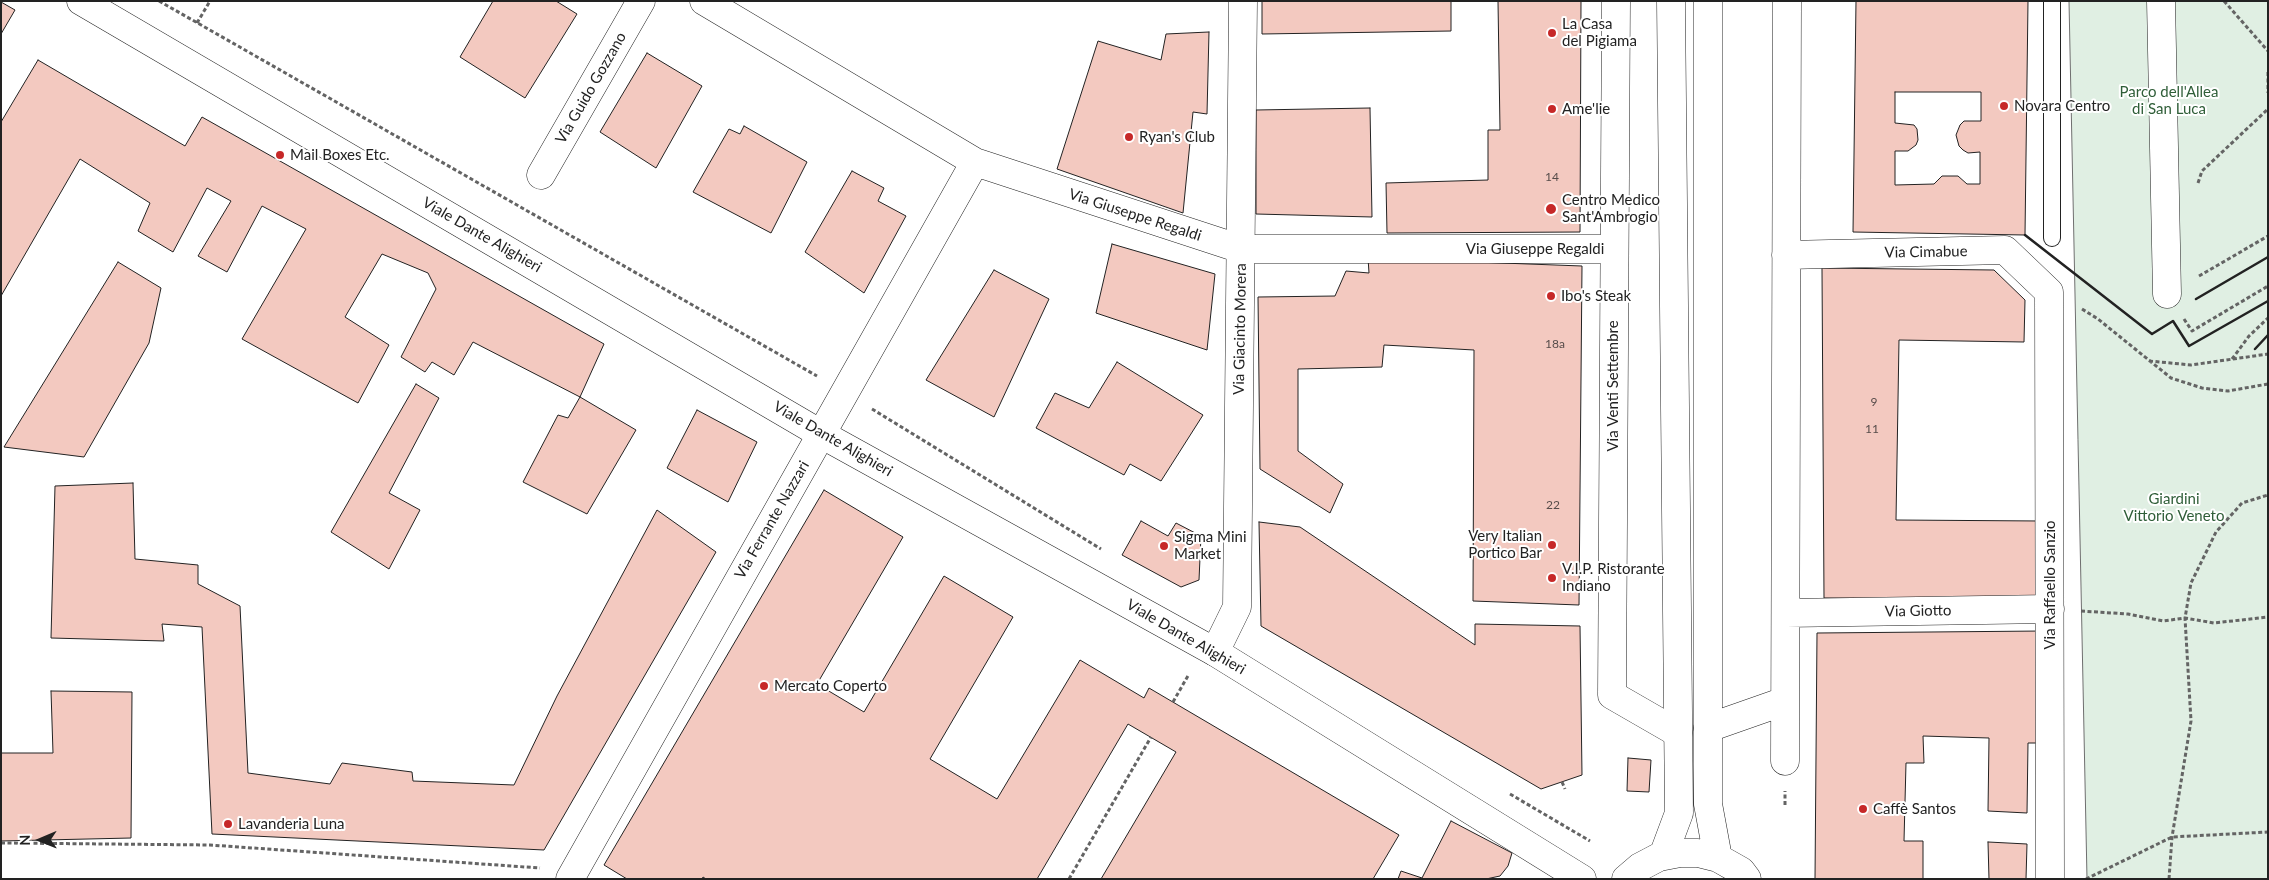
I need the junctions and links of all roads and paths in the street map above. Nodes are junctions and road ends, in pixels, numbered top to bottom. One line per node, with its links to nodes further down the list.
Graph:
1 (82, 1): 38 (street, Viale Dante Alighieri)
2 (160, 1): 15 (path)
3 (210, 1): 15 (path)
4 (641, 1): 21 (street, Via Guido Gozzano)
5 (704, 1): 20 (street, Via Giuseppe Regaldi)
6 (1243, 1): 25 (street, Via Giacinto Morera)
7 (1616, 1): 26 (street, Via Venti Settembre)
8 (1671, 1): 49 (street)
9 (1708, 1): 48 (street)
10 (1787, 1): 27 (street)
11 (1803, 1): 27 (street)
12 (2052, 1): 24 (lane)
13 (2161, 1): 30 (street)
14 (2224, 1): 16 (path)
15 (197, 23): 36 (path)
16 (2268, 51)
17 (2268, 72): 18 (path)
18 (2268, 93)
19 (2268, 109): 22 (path)
20 (975, 162): 25 (street, Via Giuseppe Regaldi); 38 (street, Via Ferrante Nazzari)
21 (541, 175)
22 (2196, 190)
23 (2268, 236): 30 (path)
24 (2052, 238)
25 (1241, 249): 26 (street, Via Giuseppe Regaldi); 44 (street, Via Giacinto Morera)
26 (1614, 249): 49 (street, Via Venti Settembre)
27 (1786, 255): 29 (street, Via Cimabue); 41 (street)
28 (2268, 286): 30 (path)
29 (2049, 292): 40 (street, Via Raffaello Sanzio)
30 (2168, 294)
31 (2077, 306): 35 (path)
32 (2268, 318): 34 (path)
33 (2268, 354): 34 (path)
34 (2231, 359): 35 (path)
35 (2148, 361): 37 (path)
36 (819, 378)
37 (2268, 384)
38 (821, 434): 44 (street, Viale Dante Alighieri); 60 (street, Via Ferrante Nazzari)
39 (2268, 495): 43 (path)
40 (2061, 610): 41 (street, Via Giotto); 43 (path); 65 (street, Via Raffaello Sanzio)
41 (1786, 613): 46 (street)
42 (2268, 617): 43 (path)
43 (2185, 618): 55 (path)
44 (1215, 652): 62 (street, Viale Dante Alighieri)
45 (1196, 678): 47 (path)
46 (1786, 701): 48 (street); 51 (street)
47 (1173, 702)
48 (1708, 728): 58 (street)
49 (1678, 733): 57 (street)
50 (1151, 737): 61 (path)
51 (1785, 761)
52 (1562, 782): 53 (path)
53 (1565, 789)
54 (2268, 832): 55 (path)
55 (2172, 837): 66 (path); 67 (path)
56 (1, 843): 59 (path)
57 (1662, 856): 58 (street); 63 (street)
58 (1718, 858): 64 (street)
59 (541, 868)
60 (570, 879)
61 (1069, 879)
62 (1582, 879)
63 (1626, 879)
64 (1747, 879)
65 (2050, 879)
66 (2086, 879)
67 (2169, 879)

